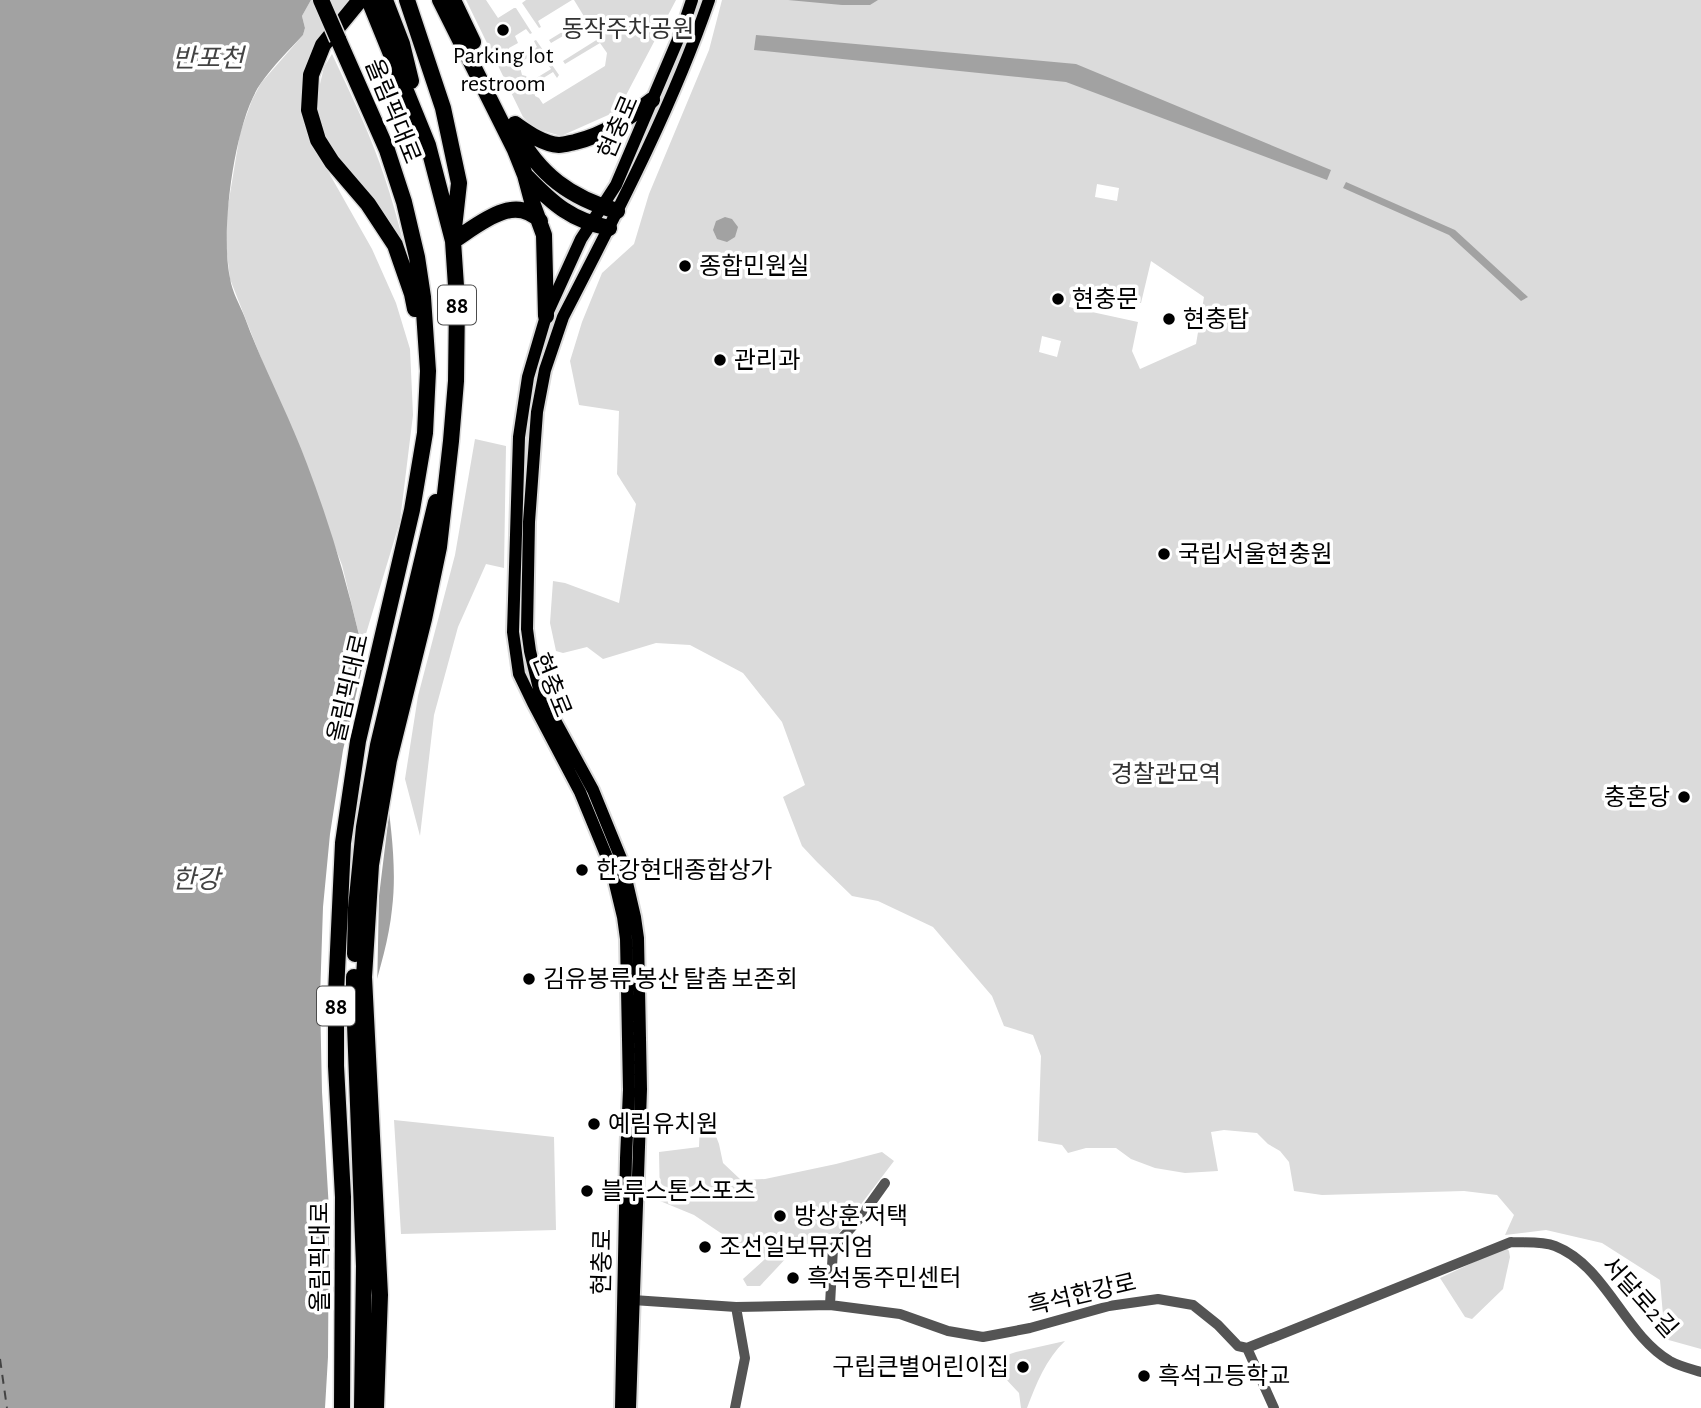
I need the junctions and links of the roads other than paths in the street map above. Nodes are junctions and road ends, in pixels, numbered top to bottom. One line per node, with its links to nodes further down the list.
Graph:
1 (321, 0): 17 (highway, 올림픽대로 / 88, bridge)
2 (407, 0): 15 (highway)
3 (438, 0): 10 (highway)
4 (453, 0): 9 (highway)
5 (692, 0): 8 (main road, 현충로)
6 (709, 0): 11 (main road, 현충로)
7 (371, 1): 15 (highway, 올림픽대로 / 88); 17 (highway)
8 (652, 100): 9 (highway); 11 (main road, 현충로)
9 (511, 121): 11 (highway)
10 (525, 175): 12 (highway); 13 (highway)
11 (610, 209): 13 (main road, 현충로); 14 (main road, 현충로)
12 (540, 221): 15 (highway); 16 (highway)
13 (590, 224): 14 (highway); 16 (main road, 현충로)
14 (609, 228): 20 (main road, 현충로)
15 (453, 241): 18 (highway, 올림픽대로 / 88)
16 (546, 316): 28 (main road, 현충로)
17 (428, 371): 25 (highway, 올림픽대로 / 88)
18 (416, 617): 26 (highway, 올림픽대로 / 88); 27 (highway, 올림픽대로 / 88)
19 (885, 1183): 21 (street)
20 (633, 1300): 22 (street, 흑석한강로); 29 (main road, 현충로)
21 (830, 1305): 22 (street, 흑석한강로); 23 (street, 흑석한강로)
22 (736, 1307): 30 (street)
23 (1243, 1347): 24 (street, 서달로2길); 31 (street, 흑석한강로)
24 (1701, 1372)
25 (342, 1408)
26 (362, 1408)
27 (376, 1408)
28 (621, 1408)
29 (630, 1408)
30 (735, 1408)
31 (1275, 1408)

